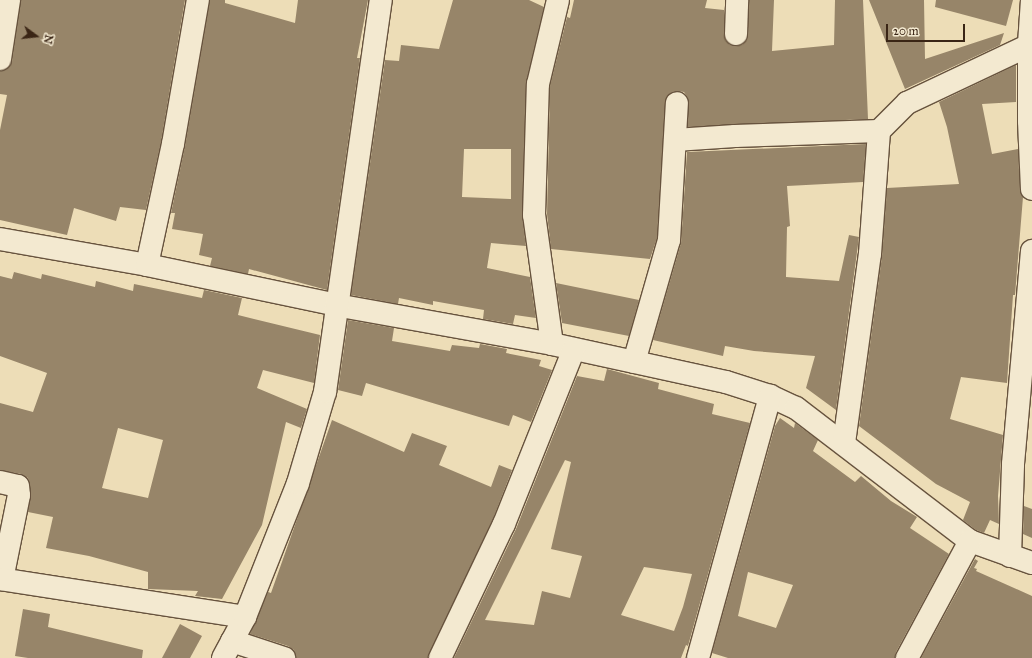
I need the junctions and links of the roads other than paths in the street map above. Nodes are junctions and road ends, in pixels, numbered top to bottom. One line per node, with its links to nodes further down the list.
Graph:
1 (9, 0): 9 (street)
2 (198, 0): 16 (street)
3 (381, 0): 17 (street)
4 (558, 0): 18 (street)
5 (737, 0): 7 (street)
6 (1032, 0): 8 (street)
7 (736, 34)
8 (1031, 44): 11 (street); 13 (street)
9 (0, 59)
10 (677, 103): 12 (street)
11 (879, 131): 12 (street); 22 (street)
12 (675, 140): 20 (street)
13 (1032, 189)
14 (0, 239): 16 (street)
15 (1032, 251): 25 (street)
16 (147, 265): 17 (street)
17 (336, 305): 18 (street); 28 (street)
18 (552, 344): 19 (street)
19 (574, 349): 20 (street); 31 (street)
20 (634, 362): 21 (street)
21 (770, 396): 22 (street); 32 (street)
22 (844, 443): 24 (street)
23 (0, 482): 27 (street)
24 (970, 541): 25 (street); 33 (street)
25 (1010, 556): 26 (street)
26 (1032, 563)
27 (1, 579): 28 (street)
28 (245, 617): 29 (street)
29 (228, 650): 30 (street)
30 (284, 658)
31 (440, 658)
32 (698, 658)
33 (908, 658)

